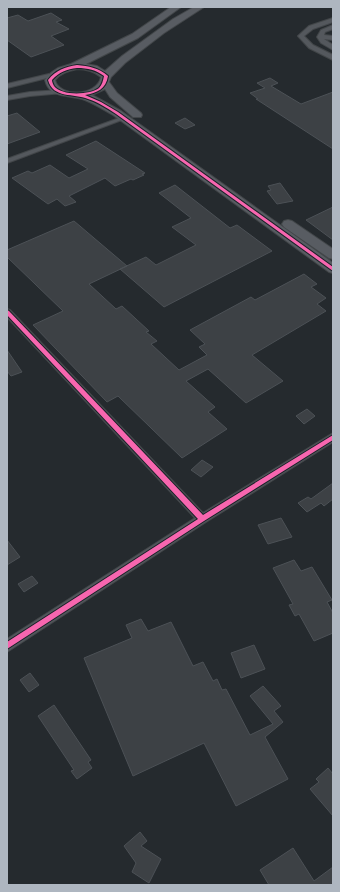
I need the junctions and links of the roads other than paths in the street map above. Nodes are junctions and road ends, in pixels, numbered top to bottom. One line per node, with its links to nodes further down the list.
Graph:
1 (178, 7): 9 (street)
2 (200, 7): 11 (street)
3 (333, 20): 8 (street)
4 (333, 27): 5 (street)
5 (320, 37): 6 (street); 7 (street)
6 (333, 38)
7 (333, 48)
8 (333, 58)
9 (72, 67): 10 (street); 11 (street)
10 (53, 75): 12 (street); 13 (street)
11 (106, 80): 14 (street); 18 (street)
12 (7, 86)
13 (61, 92): 14 (street); 15 (street)
14 (80, 95): 16 (street)
15 (7, 98)
16 (124, 118): 17 (street); 19 (street)
17 (7, 161)
18 (333, 255)
19 (333, 269)
20 (7, 312): 22 (street)
21 (333, 437): 22 (street)
22 (202, 520): 23 (street)
23 (7, 646)

